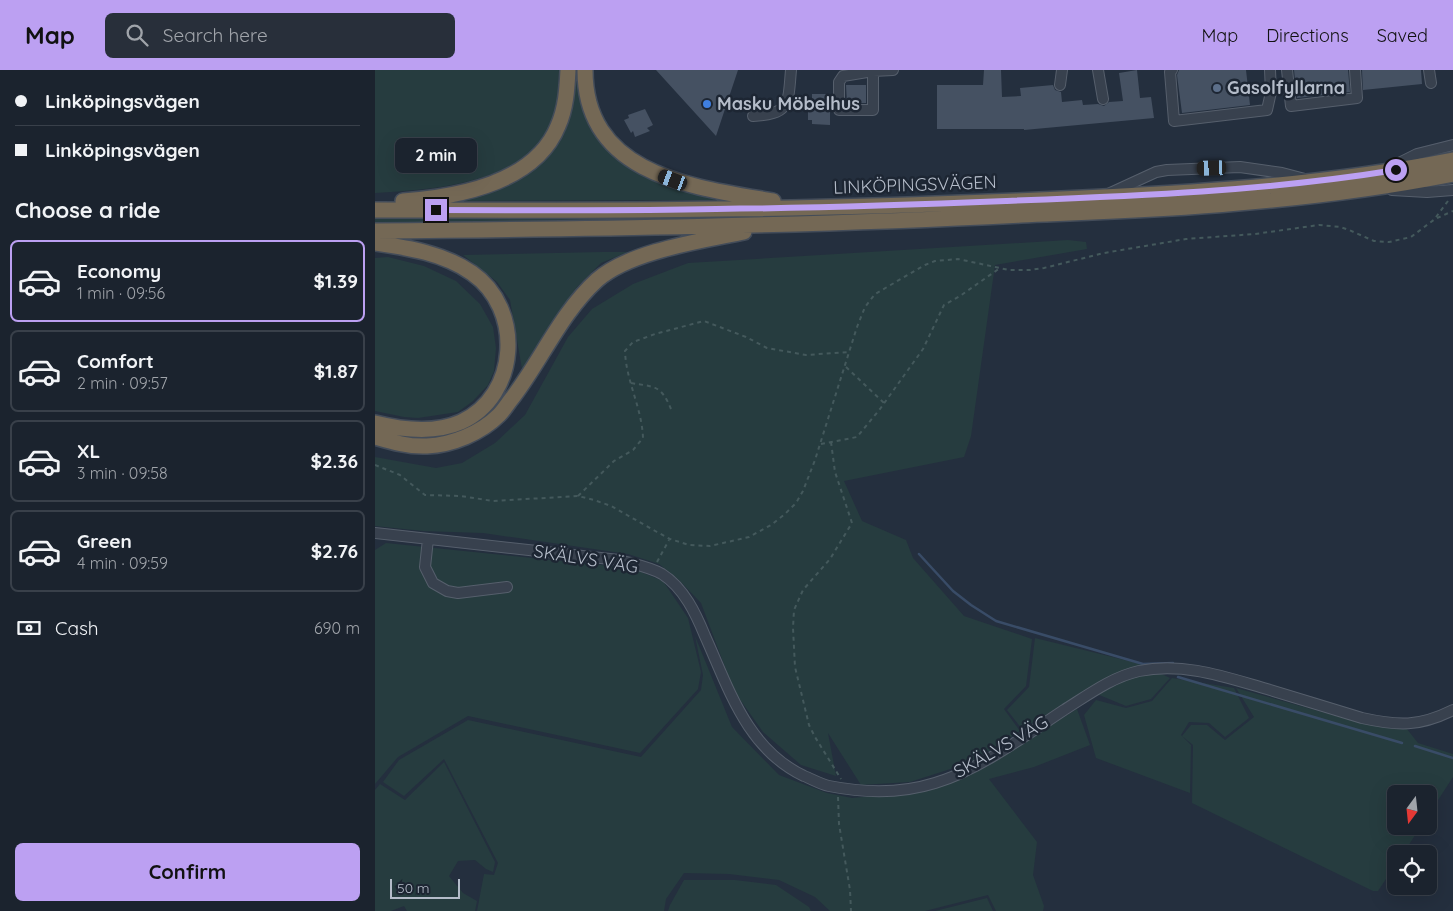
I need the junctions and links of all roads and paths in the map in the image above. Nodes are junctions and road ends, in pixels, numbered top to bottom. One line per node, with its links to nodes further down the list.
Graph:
1 (568, 70): 25 (highway)
2 (585, 70): 26 (highway)
3 (791, 70): 16 (street)
4 (891, 70): 12 (street)
5 (1062, 70): 14 (street)
6 (1099, 70): 15 (street)
7 (1172, 70): 8 (street)
8 (1270, 70)
9 (1287, 70): 10 (street)
10 (1355, 70)
11 (1429, 70): 13 (street)
12 (873, 71): 12 (street)
13 (1431, 82)
14 (1060, 85)
15 (1103, 99)
16 (753, 116)
17 (1453, 145): 19 (street)
18 (1453, 160): 19 (highway, LINKÖPINGSVÄGEN)
19 (1380, 173): 21 (highway, LINKÖPINGSVÄGEN)
20 (1453, 174): 22 (highway, LINKÖPINGSVÄGEN)
21 (1316, 181): 24 (highway, LINKÖPINGSVÄGEN); 24 (street)
22 (1371, 188): 23 (street); 30 (highway, LINKÖPINGSVÄGEN)
23 (1452, 194): 29 (path)
24 (1101, 197): 26 (highway, LINKÖPINGSVÄGEN)
25 (375, 203)
26 (806, 207): 27 (highway, LINKÖPINGSVÄGEN)
27 (375, 210)
28 (1453, 211): 29 (path)
29 (1435, 219): 33 (path)
30 (779, 225): 31 (highway, LINKÖPINGSVÄGEN); 40 (highway)
31 (375, 231)
32 (375, 243): 39 (highway)
33 (1000, 268): 34 (path); 37 (path)
34 (849, 352): 35 (path); 36 (path)
35 (845, 366): 37 (path); 42 (path)
36 (631, 383): 38 (path); 44 (path)
37 (884, 404): 41 (path)
38 (671, 409)
39 (375, 423)
40 (375, 438)
41 (831, 442): 42 (path); 52 (path)
42 (820, 444): 47 (path)
43 (375, 465): 44 (path)
44 (578, 496): 47 (path)
45 (375, 533): 46 (street, SKÄLVS VÄG)
46 (428, 539): 48 (street, SKÄLVS VÄG); 49 (street)
47 (670, 539): 48 (path)
48 (652, 570): 52 (street, SKÄLVS VÄG)
49 (507, 587)
50 (1453, 710): 52 (street, SKÄLVS VÄG)
51 (842, 775): 52 (path)
52 (840, 784): 53 (path)
53 (851, 911)

